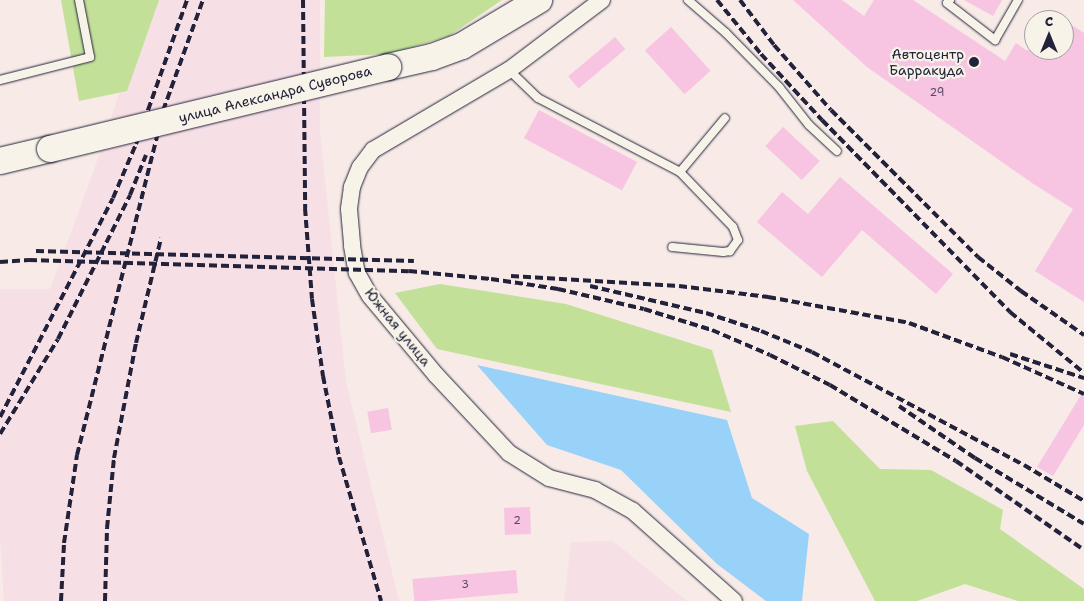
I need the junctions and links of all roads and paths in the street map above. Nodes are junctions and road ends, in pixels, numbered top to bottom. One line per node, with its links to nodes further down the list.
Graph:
1 (79, 0): 8 (lane)
2 (539, 0): 11 (main road, улица Александра Суворова, bridge)
3 (602, 0): 7 (street, Южная улица)
4 (688, 0): 10 (lane)
5 (950, 0): 6 (lane)
6 (1018, 0)
7 (508, 70): 12 (lane); 14 (street, Южная улица)
8 (0, 80)
9 (725, 118): 12 (lane)
10 (837, 151)
11 (0, 161)
12 (680, 172): 13 (lane)
13 (672, 247)
14 (734, 601)

